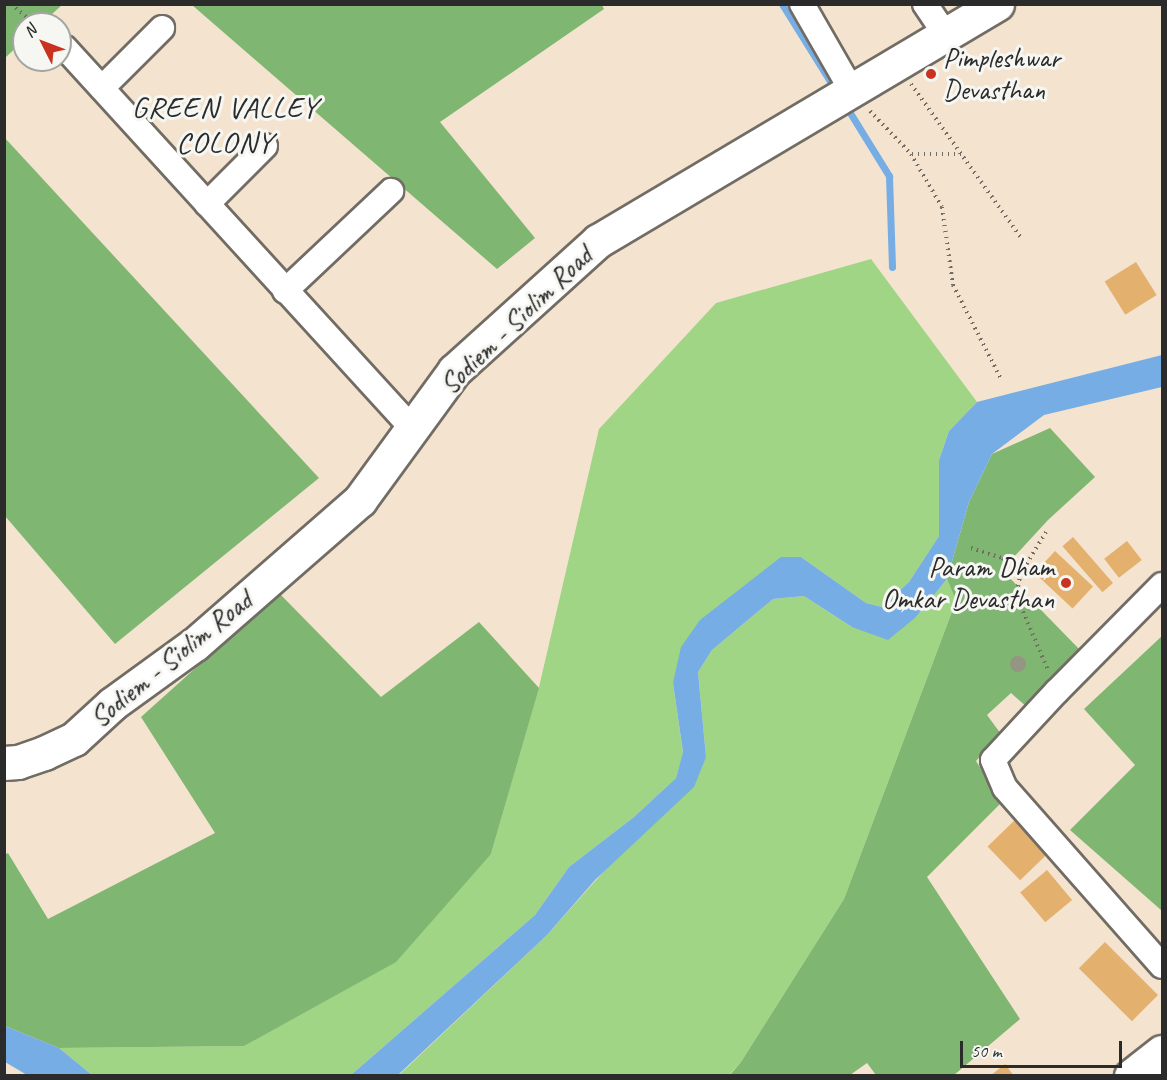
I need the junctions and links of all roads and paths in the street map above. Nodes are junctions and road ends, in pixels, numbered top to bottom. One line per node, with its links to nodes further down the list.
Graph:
1 (802, 4): 9 (street)
2 (925, 4): 5 (street)
3 (998, 4): 5 (main road, Sodiem - Siolim Road)
4 (162, 28): 8 (street)
5 (946, 35): 7 (main road, Sodiem - Siolim Road)
6 (72, 56): 8 (street)
7 (897, 64): 9 (main road, Sodiem - Siolim Road); 12 (path)
8 (102, 88): 14 (street)
9 (852, 91): 11 (path); 18 (main road, Sodiem - Siolim Road)
10 (265, 146): 14 (street)
11 (911, 154): 12 (path); 17 (path)
12 (961, 154): 15 (path)
13 (391, 191): 16 (street)
14 (207, 204): 16 (street)
15 (1022, 239)
16 (285, 291): 18 (street)
17 (1001, 379)
18 (412, 428): 24 (main road, Sodiem - Siolim Road)
19 (1046, 532): 21 (path)
20 (971, 548): 21 (path)
21 (1021, 573): 23 (path)
22 (1162, 585): 23 (street)
23 (1057, 690): 25 (street)
24 (4, 763)
25 (1162, 966)
26 (1162, 1052): 27 (main road)
27 (1131, 1076)

